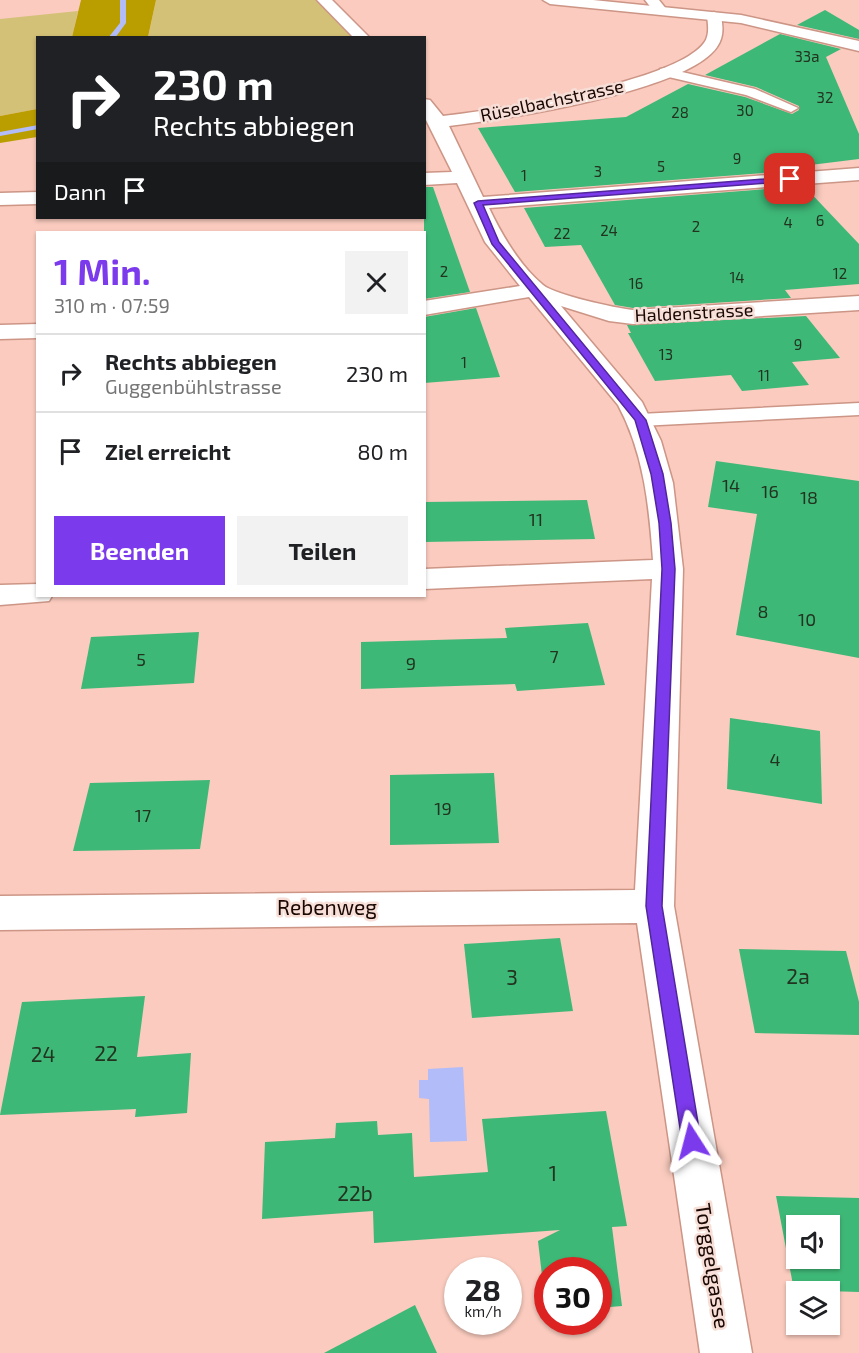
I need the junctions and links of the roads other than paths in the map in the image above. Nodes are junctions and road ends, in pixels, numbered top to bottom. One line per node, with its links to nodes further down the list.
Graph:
1 (324, 0): 5 (street)
2 (550, 0): 3 (street)
3 (656, 5): 4 (street)
4 (714, 16): 6 (street); 7 (street, Rüselbachstrasse)
5 (361, 36)
6 (859, 46)
7 (665, 72): 8 (lane); 9 (street, Rüselbachstrasse)
8 (791, 108)
9 (431, 113): 12 (street, Torggelgasse)
10 (859, 174): 12 (street)
11 (426, 179): 12 (street)
12 (472, 190): 15 (street, Torggelgasse)
13 (36, 198): 14 (street)
14 (0, 199)
15 (533, 290): 16 (street, Haldenstrasse); 17 (street); 21 (street, Torggelgasse)
16 (859, 303)
17 (426, 308)
18 (36, 330): 19 (street)
19 (0, 332)
20 (859, 409): 21 (lane)
21 (640, 420): 22 (street, Torggelgasse)
22 (668, 569): 23 (street); 26 (street, Torggelgasse)
23 (426, 579)
24 (36, 594): 25 (street)
25 (0, 595)
26 (654, 906): 27 (street, Rebenweg); 28 (street, Torggelgasse)
27 (0, 914)
28 (726, 1353)

